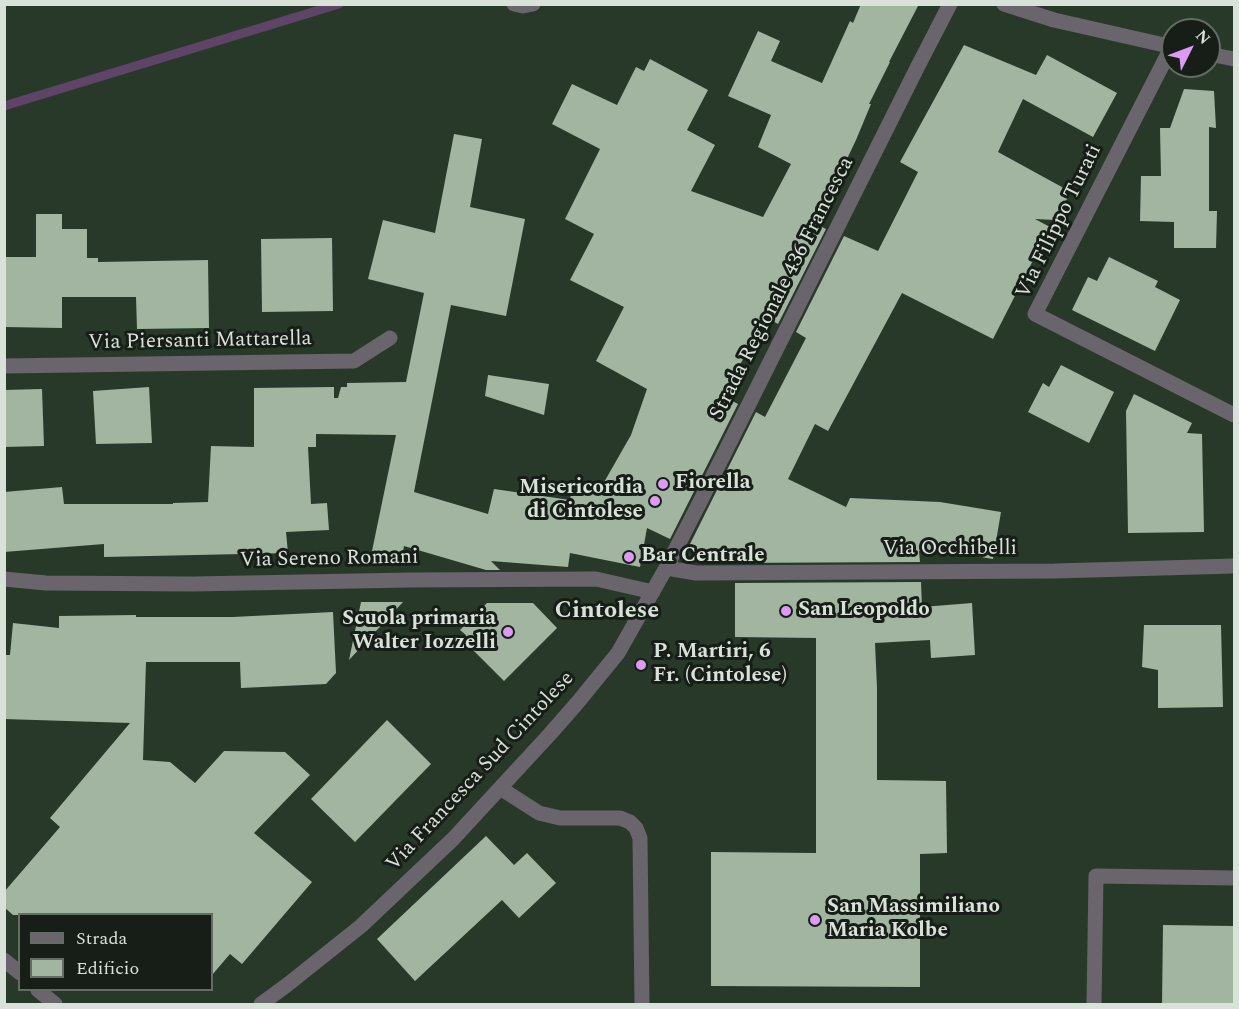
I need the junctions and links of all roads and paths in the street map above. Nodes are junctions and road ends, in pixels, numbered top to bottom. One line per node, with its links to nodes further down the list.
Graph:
1 (514, 4): 2 (street)
2 (533, 4)
3 (950, 4): 11 (street, Strada Regionale 436 Francesca)
4 (1004, 4): 5 (street)
5 (1161, 44)
6 (1161, 68): 9 (street, Via Filippo Turati)
7 (390, 338): 8 (street, Via Piersanti Mattarella)
8 (4, 366)
9 (1234, 415)
10 (1234, 566): 11 (street, Via Occhibelli)
11 (666, 568): 13 (street, Strada Regionale 436 Francesca)
12 (4, 579): 13 (street, Via Sereno Romani)
13 (652, 592): 14 (street, Via Francesca Sud Cintolese)
14 (500, 788): 20 (street, Via Francesca Sud Cintolese); 21 (street)
15 (1234, 878): 22 (street)
16 (4, 960): 17 (street)
17 (18, 972)
18 (39, 991): 19 (street)
19 (55, 1005)
20 (261, 1005)
21 (642, 1005)
22 (1094, 1005)

